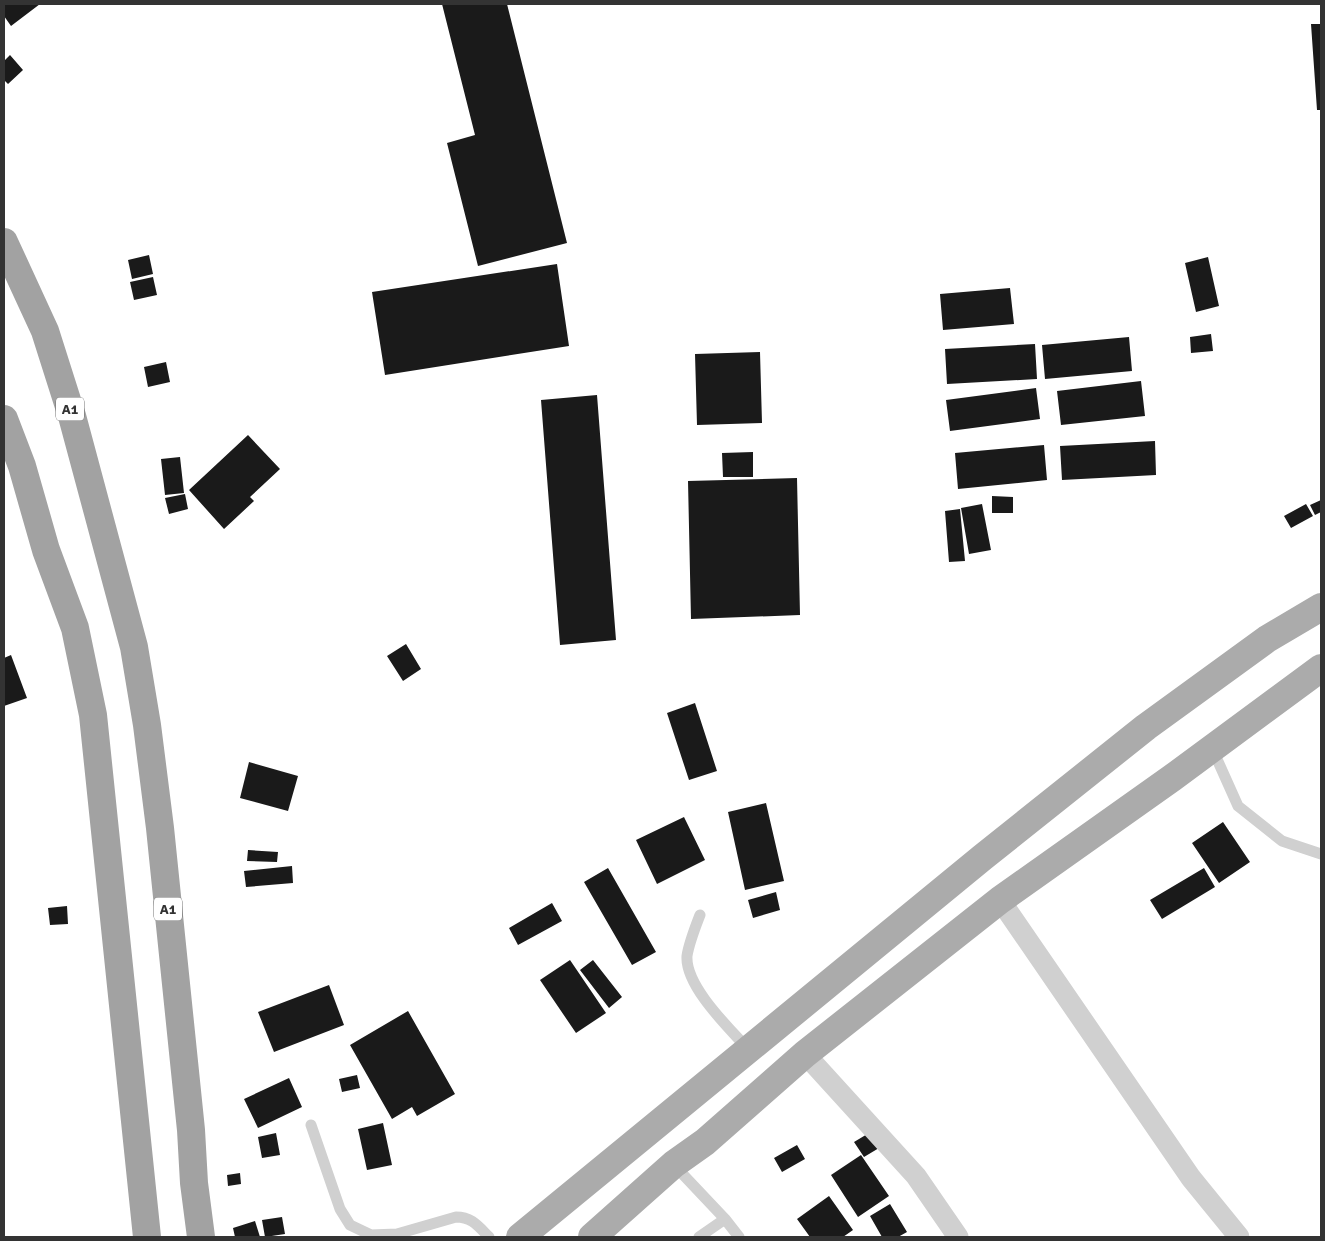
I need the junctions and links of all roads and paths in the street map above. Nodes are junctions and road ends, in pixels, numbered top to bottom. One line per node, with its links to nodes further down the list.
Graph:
1 (4, 242): 16 (highway, A1)
2 (4, 420): 3 (highway)
3 (10, 452): 15 (highway)
4 (1321, 607): 10 (main road)
5 (1321, 668): 6 (main road)
6 (1212, 748): 7 (lane); 8 (main road)
7 (1321, 854)
8 (1000, 900): 11 (main road); 23 (street)
9 (700, 915): 10 (lane)
10 (748, 1049): 18 (main road)
11 (805, 1054): 13 (main road); 22 (street)
12 (311, 1125): 17 (lane)
13 (674, 1164): 14 (lane); 19 (main road)
14 (725, 1219): 20 (lane); 21 (lane)
15 (148, 1237)
16 (201, 1237)
17 (489, 1237)
18 (520, 1237)
19 (592, 1237)
20 (699, 1237)
21 (739, 1237)
22 (958, 1237)
23 (1239, 1237)

